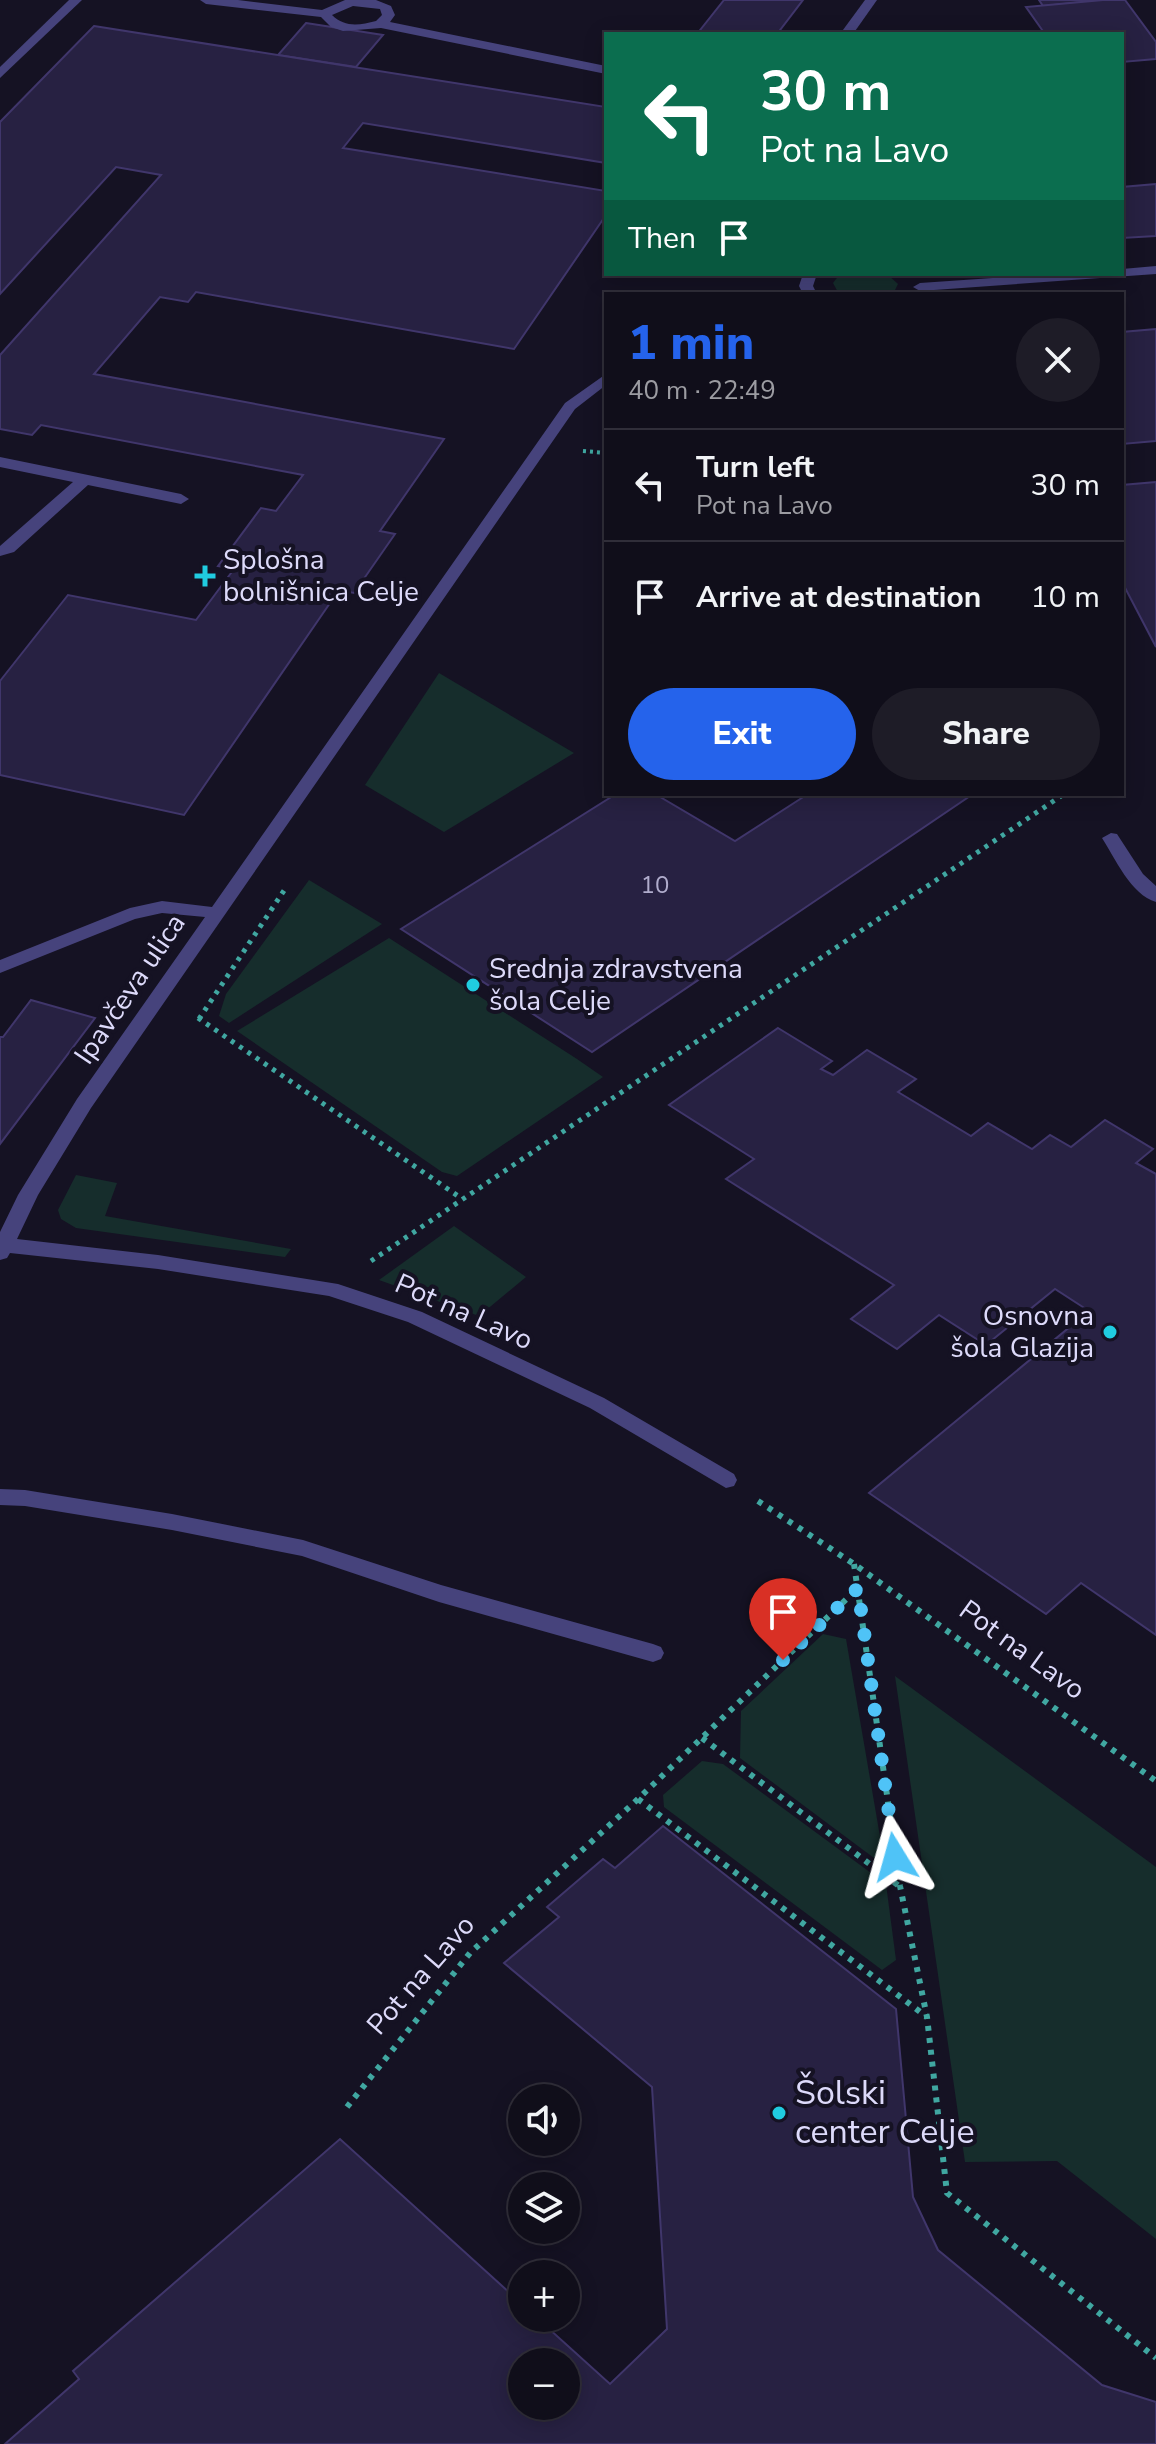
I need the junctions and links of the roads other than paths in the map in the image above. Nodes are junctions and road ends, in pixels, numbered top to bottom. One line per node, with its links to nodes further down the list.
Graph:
1 (76, 0): 9 (street)
2 (206, 0): 5 (street)
3 (369, 0): 5 (street); 6 (street)
4 (871, 0): 7 (street)
5 (325, 14): 6 (street)
6 (381, 24): 8 (street)
7 (847, 32)
8 (604, 70)
9 (0, 74)
10 (1156, 270): 11 (street)
11 (1124, 273)
12 (1078, 276): 13 (street)
13 (917, 285)
14 (604, 380): 21 (street)
15 (0, 462): 16 (street)
16 (84, 480): 17 (street); 18 (street)
17 (181, 499)
18 (0, 551)
19 (1111, 838): 20 (street)
20 (1156, 896)
21 (217, 913): 22 (street, Ipavčeva ulica); 23 (street, Ipavčeva ulica)
22 (0, 967)
23 (1, 1249): 24 (street, Pot na Lavo)
24 (726, 1480)
25 (0, 1497): 26 (street)
26 (653, 1653)

